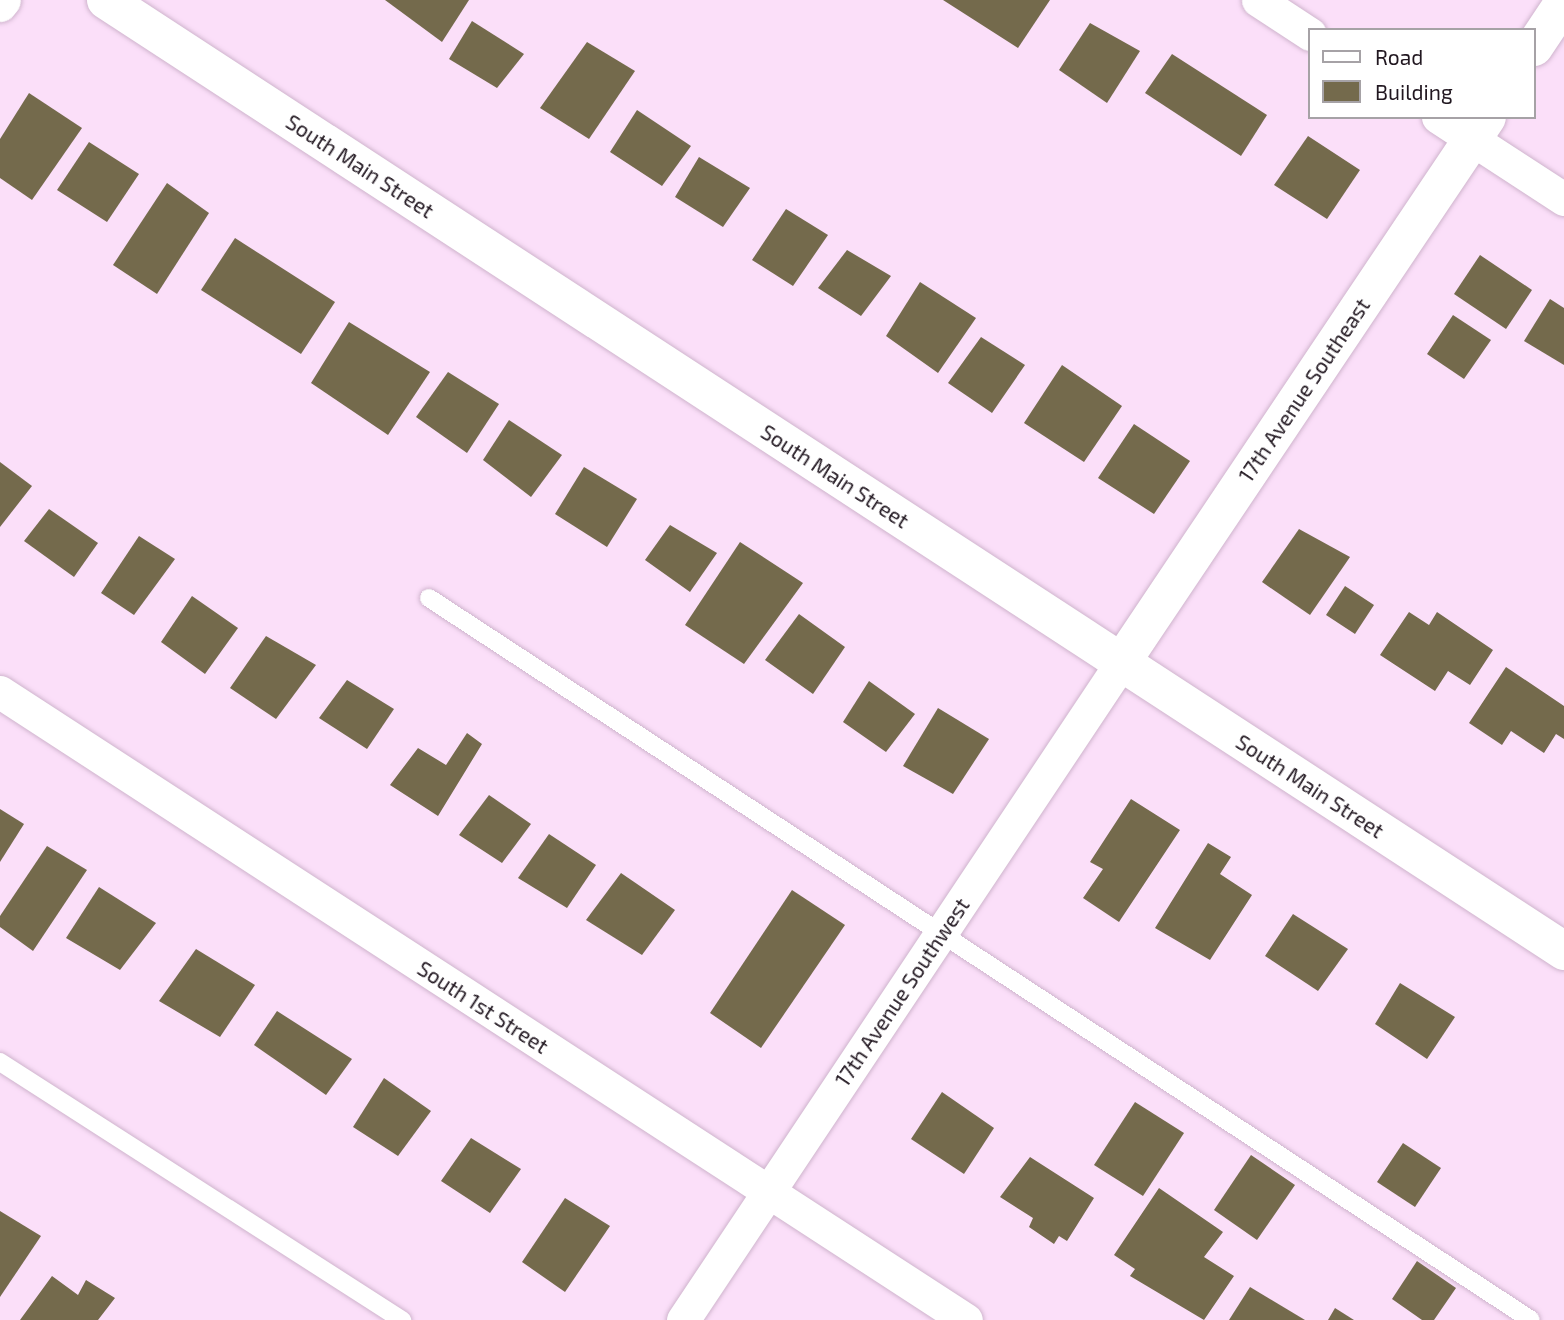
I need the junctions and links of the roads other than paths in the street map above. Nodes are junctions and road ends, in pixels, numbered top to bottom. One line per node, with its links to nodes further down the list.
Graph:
1 (4, 0): 5 (street)
2 (106, 0): 12 (street, South Main Street)
3 (1258, 0): 6 (street)
4 (1564, 2): 7 (street)
5 (0, 5)
6 (1308, 33)
7 (1536, 44)
8 (1446, 119): 9 (street)
9 (1480, 128): 10 (street); 12 (street, 17th Avenue Southeast)
10 (1564, 199)
11 (429, 598): 14 (lane)
12 (1121, 663): 14 (street, 17th Avenue Southwest); 15 (street, South Main Street)
13 (0, 692): 17 (street, South 1st Street)
14 (939, 936): 17 (street, 17th Avenue Southwest); 21 (lane)
15 (1564, 951)
16 (0, 1062): 18 (lane)
17 (768, 1192): 19 (street, 17th Avenue Southwest); 20 (street, South 1st Street)
18 (402, 1320)
19 (682, 1320)
20 (966, 1320)
21 (1531, 1320)

